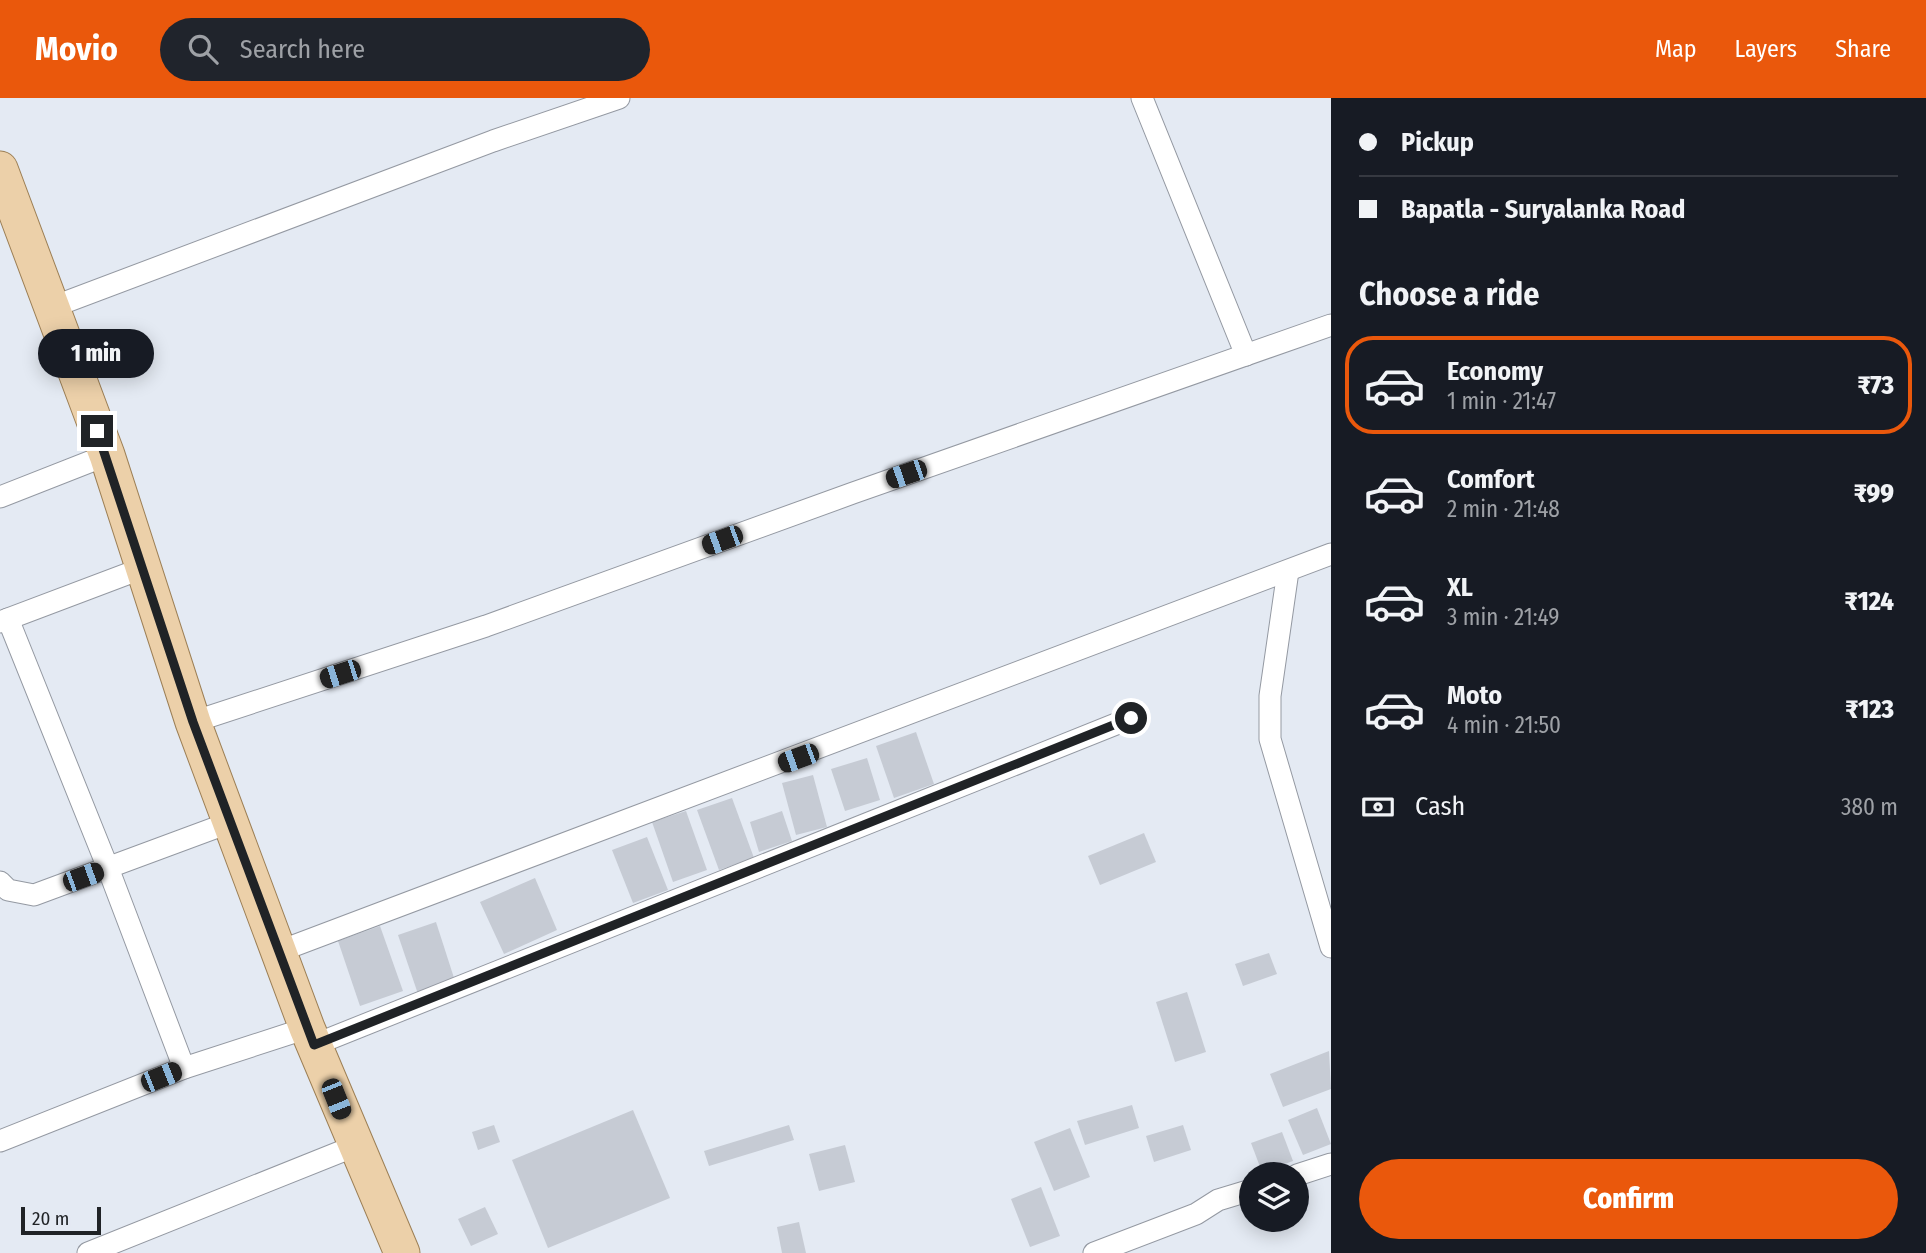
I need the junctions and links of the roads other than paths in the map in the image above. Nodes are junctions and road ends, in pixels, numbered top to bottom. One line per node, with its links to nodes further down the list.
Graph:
1 (620, 98): 4 (street)
2 (1142, 98): 6 (street)
3 (0, 169): 4 (main road)
4 (50, 308): 7 (main road)
5 (1331, 326): 6 (street)
6 (1246, 355): 14 (street)
7 (107, 455): 8 (street); 10 (main road)
8 (0, 496)
9 (1331, 554): 11 (street)
10 (143, 568): 12 (street); 14 (main road)
11 (1288, 570): 18 (street); 19 (street)
12 (4, 621): 16 (street)
13 (1131, 718): 20 (street)
14 (193, 722): 15 (main road)
15 (231, 822): 16 (street); 19 (main road)
16 (108, 868): 17 (street); 21 (street)
17 (0, 882)
18 (1331, 947)
19 (280, 951): 20 (main road)
20 (311, 1036): 21 (street); 23 (main road)
21 (184, 1068): 22 (street)
22 (0, 1141)
23 (355, 1146): 27 (street); 28 (main road)
24 (1331, 1164): 25 (street)
25 (1309, 1171)
26 (1239, 1193): 29 (street)
27 (88, 1253)
28 (402, 1253)
29 (1094, 1253)

